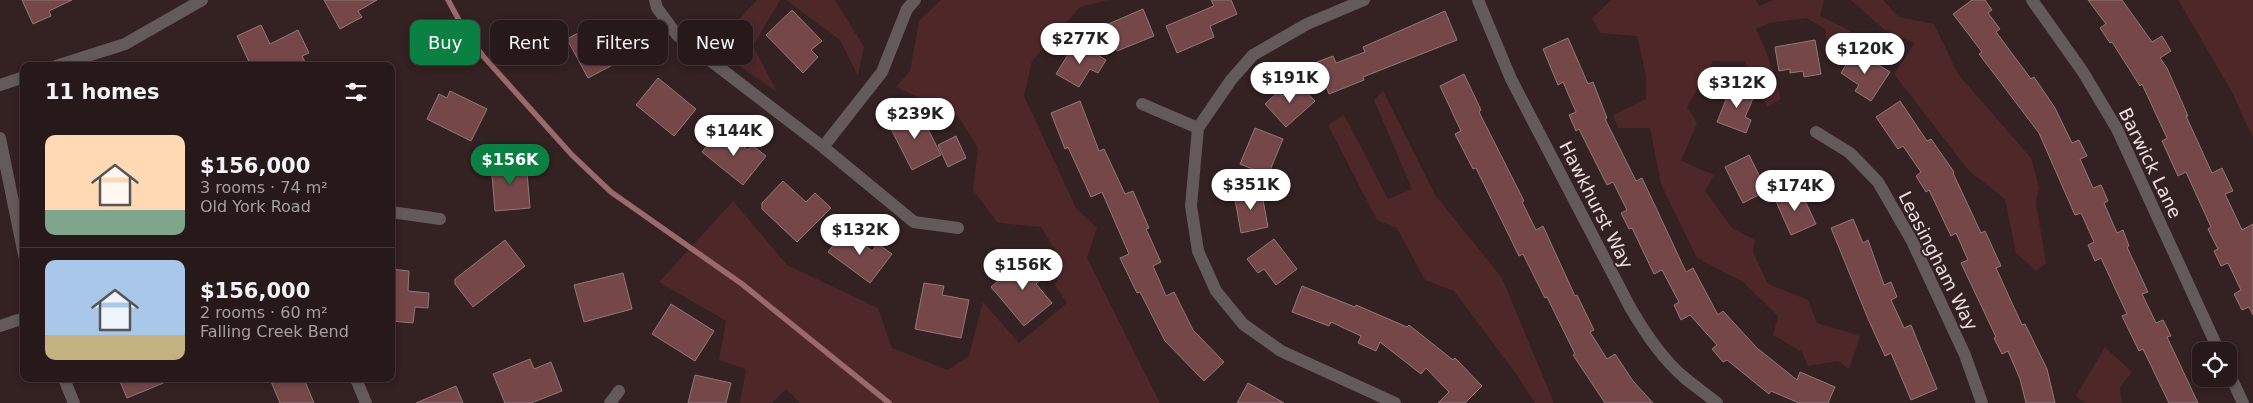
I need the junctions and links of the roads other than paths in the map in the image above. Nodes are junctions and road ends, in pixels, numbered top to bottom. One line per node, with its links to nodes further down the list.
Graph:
1 (202, 0): 7 (street)
2 (655, 0): 14 (street)
3 (915, 0): 14 (street)
4 (1364, 0): 11 (street)
5 (1478, 0): 30 (street, Hawkhurst Way)
6 (2032, 0): 21 (street, Barwick Lane)
7 (69, 62)
8 (20, 78): 9 (street)
9 (0, 85)
10 (1142, 104): 11 (street)
11 (1198, 128): 29 (street)
12 (1816, 132): 31 (street, Leasingham Way)
13 (0, 138): 18 (street)
14 (823, 147): 17 (street)
15 (395, 213): 16 (street)
16 (440, 219)
17 (958, 228)
18 (20, 236)
19 (20, 319): 20 (street)
20 (0, 326)
21 (2215, 342)
22 (65, 382): 26 (street)
23 (357, 382): 27 (street)
24 (2236, 387): 32 (street)
25 (619, 391): 28 (street)
26 (74, 403)
27 (366, 403)
28 (610, 403)
29 (1395, 403)
30 (1717, 403)
31 (1982, 403)
32 (2243, 403)

